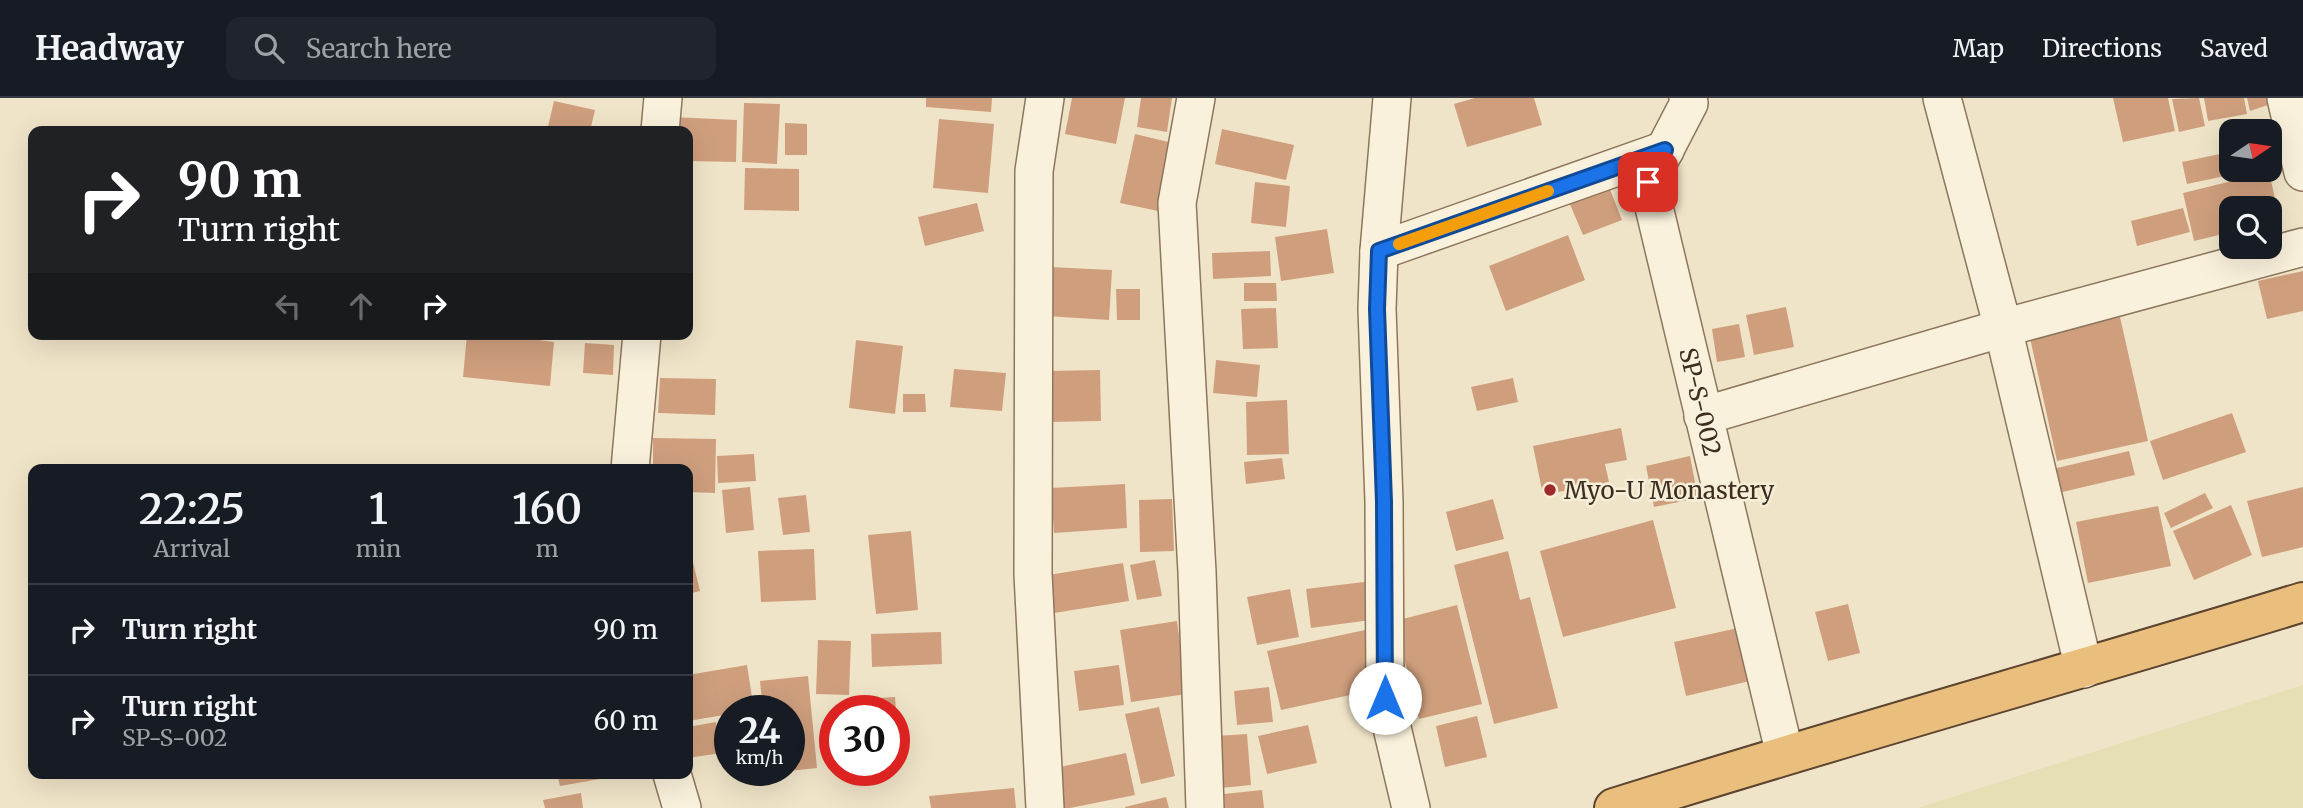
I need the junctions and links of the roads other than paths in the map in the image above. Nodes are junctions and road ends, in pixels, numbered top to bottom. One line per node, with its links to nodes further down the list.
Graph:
1 (663, 98): 8 (street)
2 (1045, 98): 22 (street)
3 (1196, 98): 23 (street)
4 (1392, 98): 12 (street)
5 (1688, 98): 9 (street, SP-S-002)
6 (1942, 98): 13 (street)
7 (2286, 98): 10 (street)
8 (660, 126)
9 (1665, 150): 12 (street); 15 (street, SP-S-002)
10 (2303, 172)
11 (2303, 247): 13 (street)
12 (1379, 251): 24 (street)
13 (2003, 328): 15 (street); 18 (street)
14 (641, 340): 16 (street)
15 (1703, 416): 19 (street, SP-S-002)
16 (630, 464)
17 (2303, 602): 18 (highway)
18 (2084, 669): 19 (highway)
19 (1785, 755): 25 (highway)
20 (673, 779): 21 (street)
21 (682, 808)
22 (1045, 808)
23 (1205, 808)
24 (1411, 808)
25 (1614, 808)

